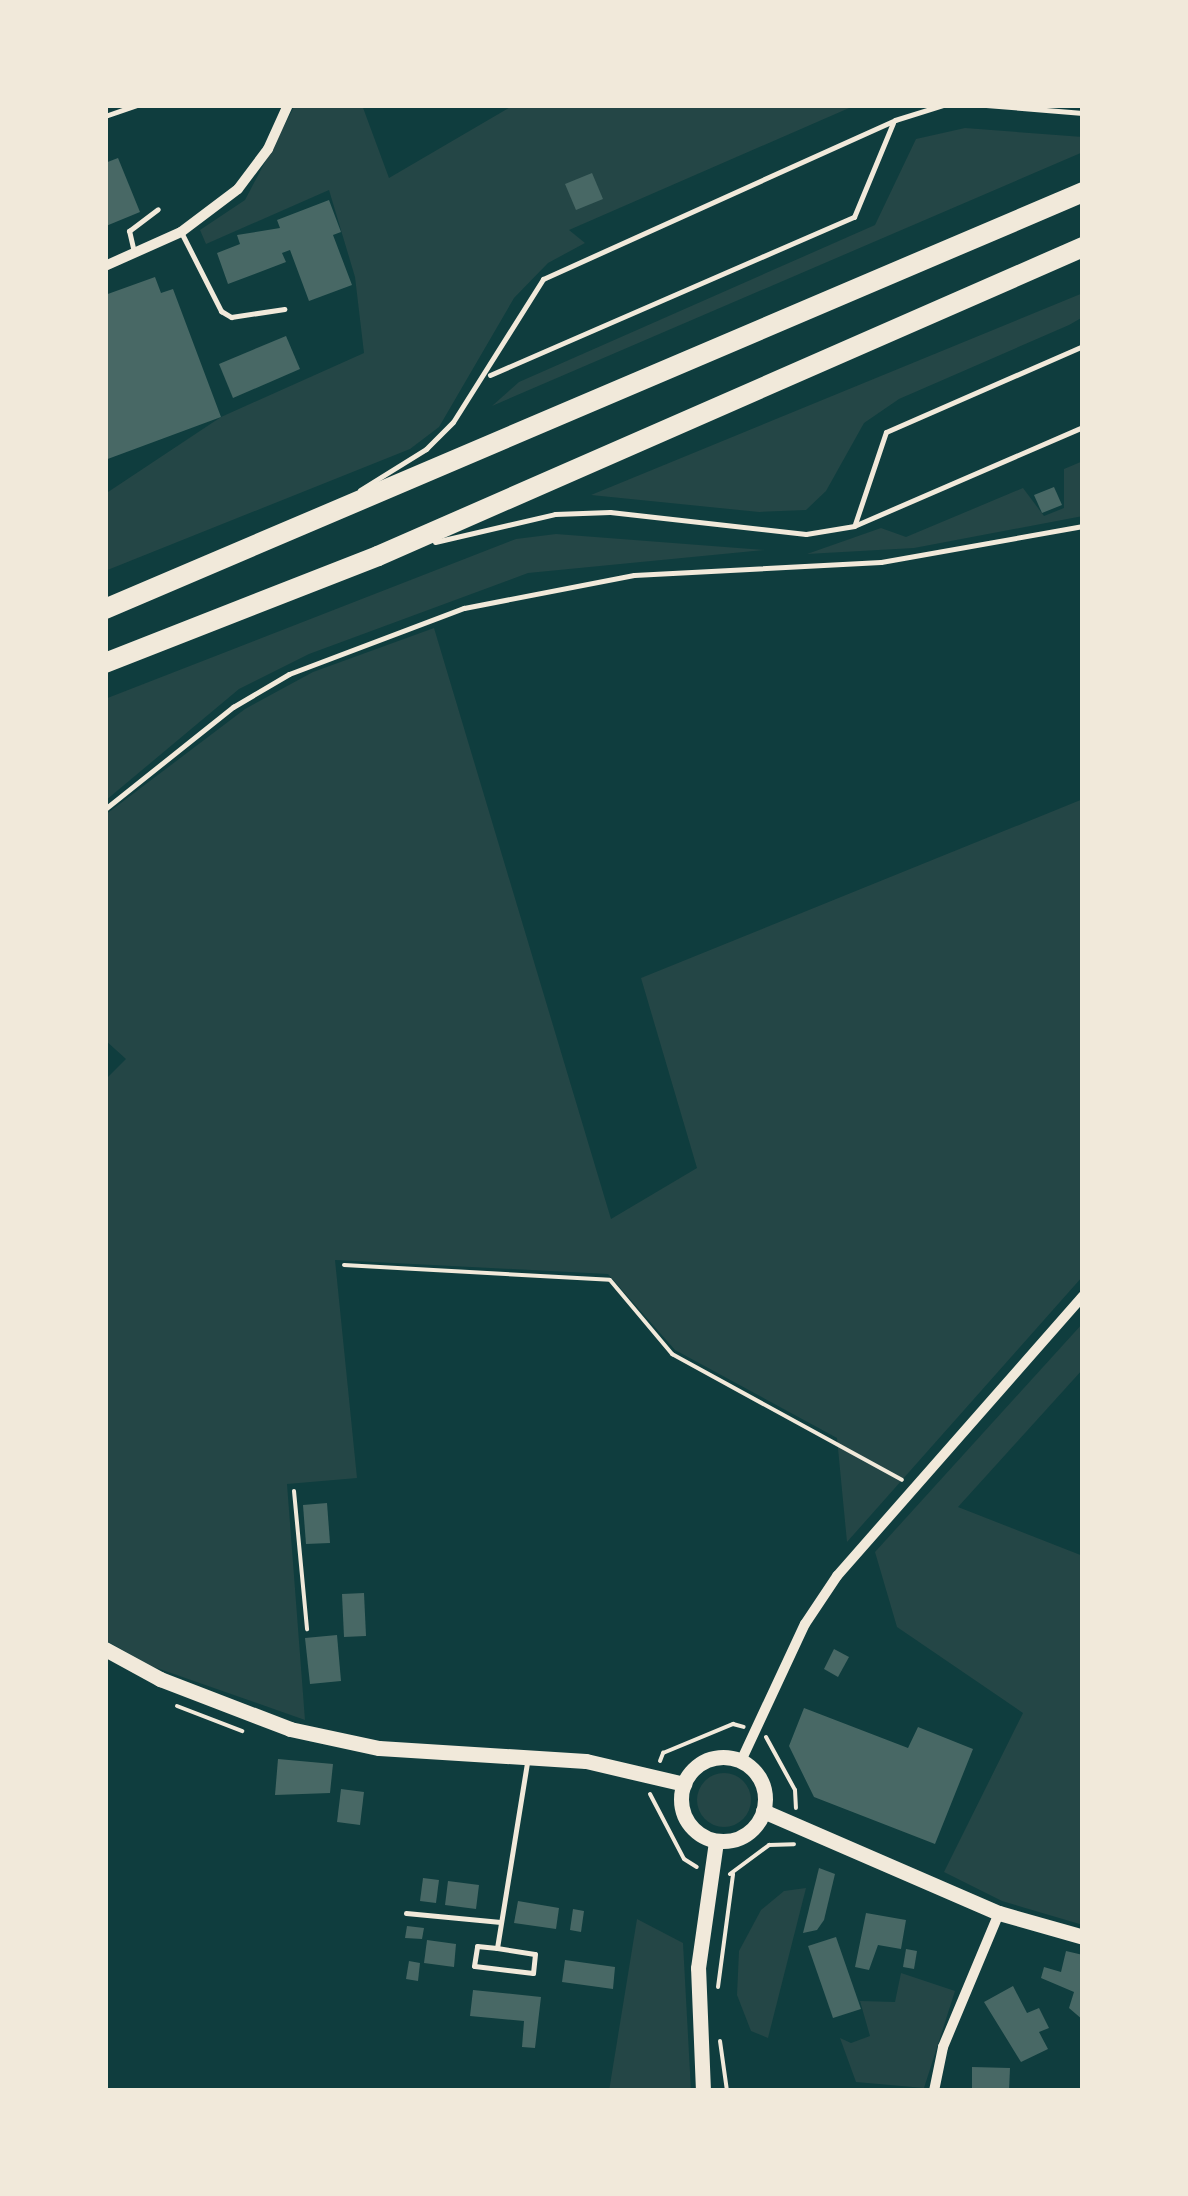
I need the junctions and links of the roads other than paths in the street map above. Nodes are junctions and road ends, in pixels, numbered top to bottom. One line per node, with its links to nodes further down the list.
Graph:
1 (138, 105): 6 (lane)
2 (288, 105): 10 (street)
3 (943, 105): 7 (lane)
4 (986, 105): 5 (lane)
5 (1083, 113)
6 (105, 116)
7 (894, 120): 16 (lane); 16 (lane)
8 (1083, 192): 20 (highway)
9 (158, 209): 12 (lane)
10 (182, 232): 12 (street); 14 (lane)
11 (1083, 247): 21 (highway)
12 (135, 254): 13 (street)
13 (105, 266)
14 (284, 309)
15 (1083, 346): 18 (lane)
16 (487, 376): 20 (lane)
17 (1083, 426): 18 (lane)
18 (854, 526): 21 (lane)
19 (1083, 526): 24 (lane)
20 (297, 531): 22 (highway)
21 (378, 556): 23 (highway)
22 (105, 609)
23 (105, 662)
24 (105, 809)
25 (1083, 1296): 28 (street)
26 (105, 1649): 27 (main road)
27 (528, 1754): 29 (main road); 34 (lane)
28 (740, 1761): 29 (main road); 30 (main road)
29 (684, 1784): 31 (main road)
30 (764, 1811): 31 (main road); 33 (main road)
31 (716, 1841): 37 (main road)
32 (406, 1913): 34 (lane)
33 (999, 1913): 35 (main road); 38 (street)
34 (501, 1922): 36 (lane)
35 (1083, 1938)
36 (497, 1948): 36 (lane)
37 (703, 2091)
38 (934, 2091)

